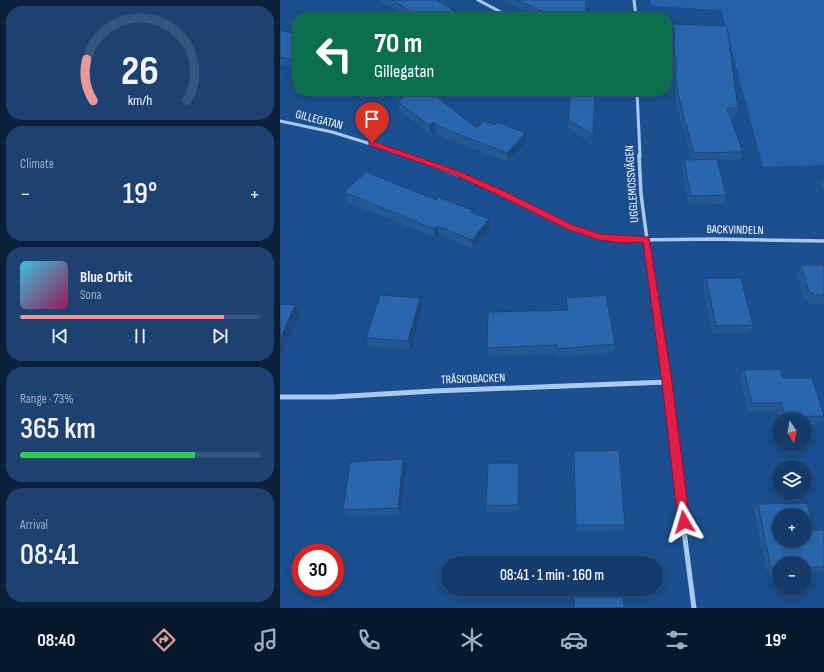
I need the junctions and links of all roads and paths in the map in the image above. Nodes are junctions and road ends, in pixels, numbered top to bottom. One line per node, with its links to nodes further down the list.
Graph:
1 (478, 0): 3 (street)
2 (634, 0): 4 (street)
3 (501, 12)
4 (635, 12)
5 (637, 96): 7 (street, UGGLEMOSSVÄGEN)
6 (280, 121): 7 (street, GILLEGATAN)
7 (646, 239): 8 (street, BACKVINDELN); 9 (street, UGGLEMOSSVÄGEN)
8 (824, 241)
9 (667, 382): 10 (street, TRÄSKOBACKEN); 11 (street, UGGLEMOSSVÄGEN)
10 (280, 396)
11 (694, 608)

